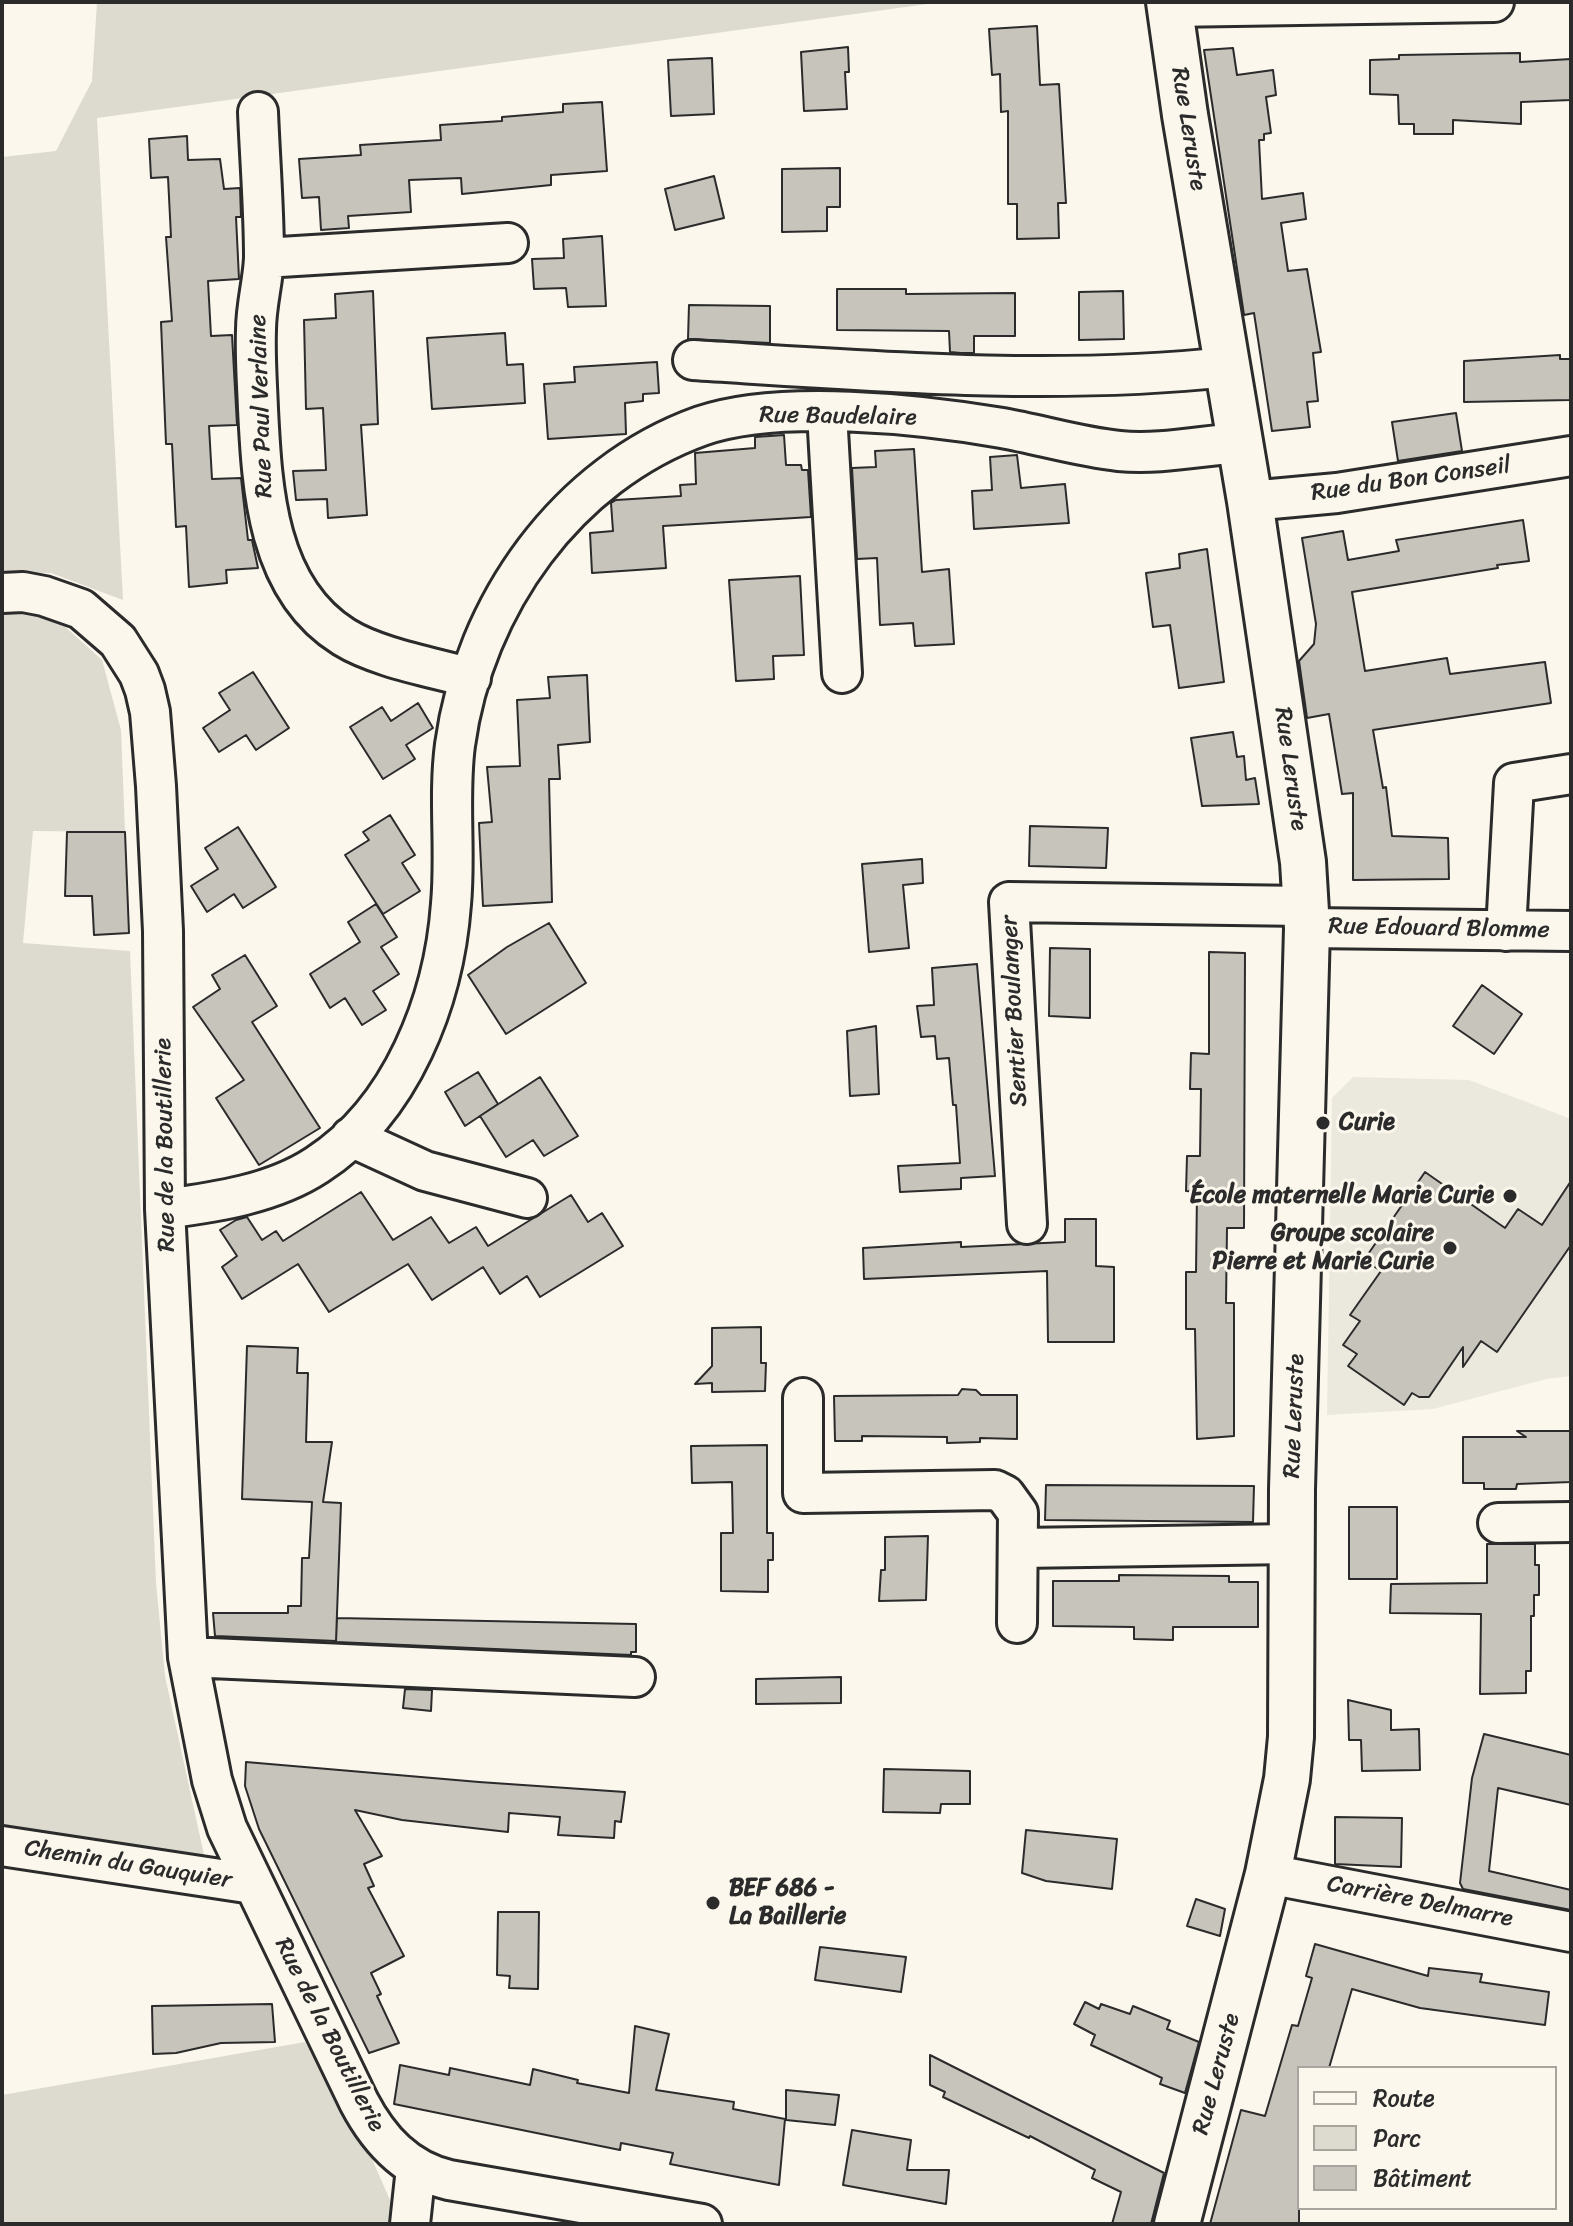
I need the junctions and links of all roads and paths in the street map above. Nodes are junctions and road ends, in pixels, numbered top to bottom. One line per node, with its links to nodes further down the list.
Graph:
1 (1494, 2): 2 (street)
2 (1394, 3): 3 (street)
3 (1170, 4): 8 (street, Rue Leruste)
4 (258, 112): 6 (street, Rue Paul Verlaine)
5 (508, 243): 6 (street)
6 (264, 258): 15 (street, Rue Paul Verlaine)
7 (693, 360): 8 (street)
8 (1227, 367): 10 (street, Rue Leruste)
9 (827, 413): 10 (street, Rue Baudelaire); 14 (street); 15 (street, Rue Baudelaire)
10 (1239, 443): 12 (street, Rue Leruste)
11 (1571, 456): 12 (street, Rue du Bon Conseil)
12 (1250, 501): 17 (street, Rue Leruste)
13 (2, 593): 22 (street, Rue de la Boutillerie)
14 (842, 673)
15 (471, 678): 20 (street, Rue Baudelaire)
16 (1571, 774): 18 (street)
17 (1306, 917): 18 (street, Rue Edouard Blomme); 23 (street, Sentier Boulanger); 27 (street, Rue Leruste)
18 (1506, 931): 19 (street, Rue Edouard Blomme)
19 (1571, 931)
20 (351, 1137): 21 (street); 22 (street, Rue Baudelaire)
21 (527, 1198)
22 (165, 1209): 30 (street, Rue de la Boutillerie)
23 (1027, 1224)
24 (803, 1398): 28 (street)
25 (1571, 1522): 26 (street)
26 (1498, 1523)
27 (1293, 1544): 28 (street); 33 (street, Rue Leruste)
28 (1019, 1548): 29 (street)
29 (1017, 1623)
30 (188, 1657): 31 (street); 34 (street, Rue de la Boutillerie)
31 (635, 1677)
32 (2, 1846): 34 (street, Chemin du Gauquier)
33 (1268, 1874): 35 (street, Carrière Delmarre); 39 (street, Rue Leruste)
34 (253, 1884): 36 (street, Rue de la Boutillerie)
35 (1571, 1932)
36 (416, 2168): 37 (street); 38 (street, Rue de la Boutillerie)
37 (410, 2224)
38 (702, 2224)
39 (1177, 2224)

